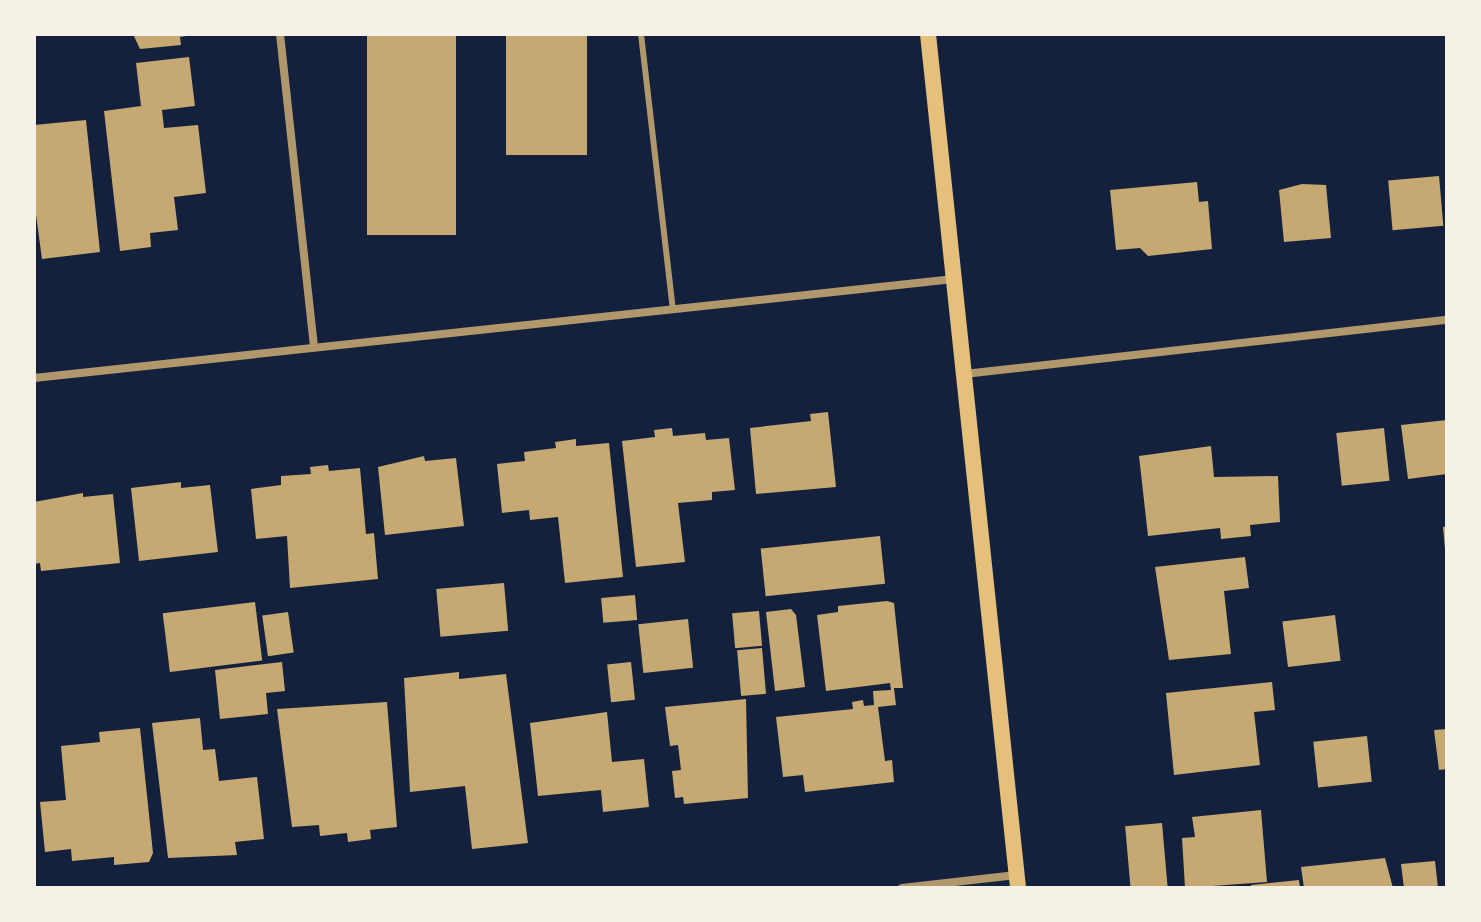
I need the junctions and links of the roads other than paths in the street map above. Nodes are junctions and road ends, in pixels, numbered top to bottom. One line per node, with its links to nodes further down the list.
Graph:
1 (280, 34): 7 (street)
2 (641, 34): 5 (lane)
3 (928, 34): 4 (main road)
4 (954, 279): 5 (street); 8 (main road)
5 (673, 309): 7 (street)
6 (1447, 320): 8 (street)
7 (314, 347): 9 (street)
8 (964, 374): 10 (main road)
9 (34, 378)
10 (1017, 882): 11 (street)
11 (902, 888)

